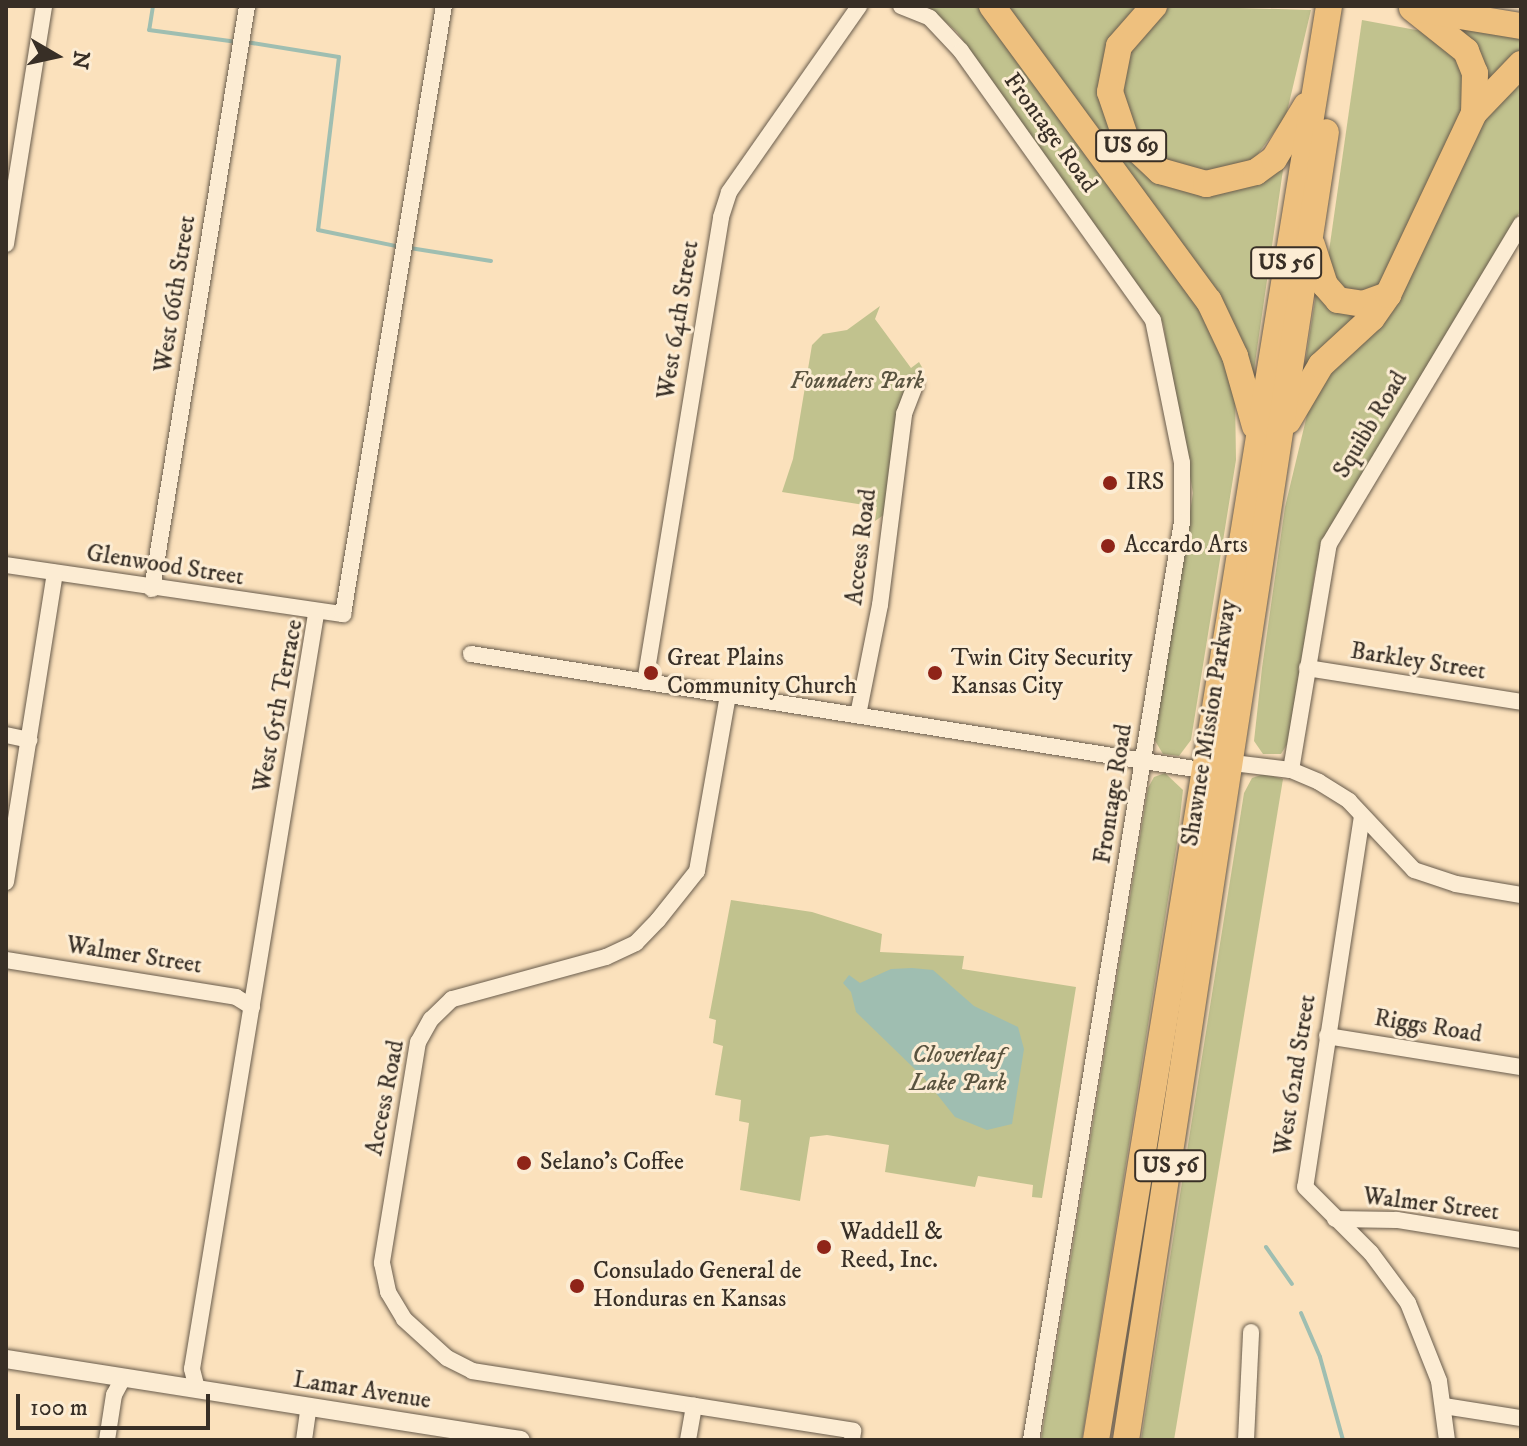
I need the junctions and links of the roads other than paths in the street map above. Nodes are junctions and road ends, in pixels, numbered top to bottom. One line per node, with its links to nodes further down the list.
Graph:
1 (44, 6): 18 (street)
2 (247, 6): 24 (street, West 66th Street)
3 (444, 6): 25 (street, West 65th Terrace)
4 (859, 6): 28 (street, West 64th Street)
5 (901, 6): 35 (street, Frontage Road)
6 (992, 6): 21 (highway)
7 (1154, 6): 14 (highway, US 69)
8 (1329, 6): 12 (highway, Shawnee Mission Parkway / US 56)
9 (1346, 6): 12 (highway, Shawnee Mission Parkway / US 56)
10 (1405, 7): 11 (highway); 15 (highway)
11 (1521, 26)
12 (1328, 63): 14 (highway, Shawnee Mission Parkway / US 56); 17 (highway, Shawnee Mission Parkway / US 56)
13 (1521, 64): 15 (highway)
14 (1314, 93): 21 (highway, Shawnee Mission Parkway / US 56)
15 (1474, 113): 19 (highway)
16 (1521, 224): 27 (street, Squibb Road)
17 (1309, 237): 19 (highway); 21 (highway, Shawnee Mission Parkway / US 56)
18 (6, 244)
19 (1388, 295): 21 (highway)
20 (915, 385): 31 (street, Access Road)
21 (1268, 435): 32 (highway, Shawnee Mission Parkway / US 56); 36 (highway, Shawnee Mission Parkway / US 56)
22 (6, 565): 23 (street, Glenwood Street)
23 (55, 573): 24 (street, Glenwood Street); 34 (street)
24 (152, 589): 25 (street, Glenwood Street)
25 (316, 614): 44 (street, West 65th Terrace)
26 (471, 654): 28 (street)
27 (1307, 668): 30 (street, Barkley Street); 38 (street)
28 (645, 682): 29 (street)
29 (728, 695): 31 (street); 54 (street, Access Road)
30 (1521, 702)
31 (858, 715): 35 (street)
32 (1209, 721): 36 (highway); 37 (highway, Shawnee Mission Parkway / US 56)
33 (6, 735): 34 (street)
34 (29, 740): 41 (street)
35 (1144, 762): 37 (street); 63 (street, Frontage Road)
36 (1233, 763): 38 (street); 39 (highway, Shawnee Mission Parkway / US 56)
37 (1201, 770): 39 (highway); 64 (highway, Shawnee Mission Parkway / US 56)
38 (1291, 770): 40 (street)
39 (1226, 810): 65 (highway, Shawnee Mission Parkway / US 56)
40 (1362, 816): 42 (street); 45 (street, West 62nd Street)
41 (6, 882)
42 (1521, 895)
43 (6, 960): 44 (street, Walmer Street)
44 (252, 1007): 52 (street, West 65th Terrace)
45 (1327, 1036): 46 (street, Riggs Road); 47 (street, West 62nd Street)
46 (1521, 1067)
47 (1335, 1219): 48 (street, Walmer Street); 55 (street, West 62nd Street)
48 (1521, 1240)
49 (1251, 1332): 66 (street)
50 (6, 1359): 51 (street, Lamar Avenue)
51 (123, 1378): 52 (street, Lamar Avenue); 58 (street)
52 (197, 1389): 53 (street, Lamar Avenue)
53 (309, 1406): 57 (street, Lamar Avenue); 59 (street)
54 (694, 1406): 61 (street); 62 (street, Access Road)
55 (1444, 1406): 56 (street); 67 (street, West 62nd Street)
56 (1521, 1418)
57 (489, 1438): 60 (street, Lamar Avenue)
58 (107, 1440)
59 (304, 1440)
60 (521, 1440)
61 (688, 1440)
62 (852, 1440)
63 (1031, 1440)
64 (1096, 1440)
65 (1126, 1440)
66 (1246, 1440)
67 (1447, 1440)

